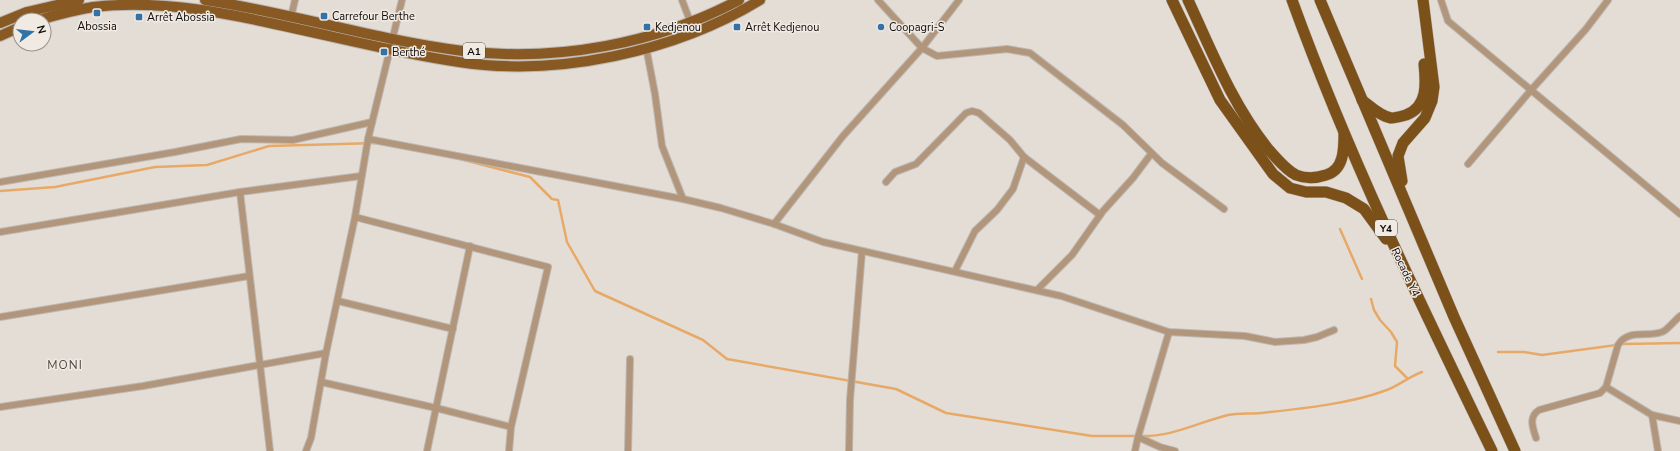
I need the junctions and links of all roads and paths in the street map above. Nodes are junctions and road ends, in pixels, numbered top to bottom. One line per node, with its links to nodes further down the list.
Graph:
1 (80, 0): 21 (main road)
2 (205, 0): 19 (main road, A1)
3 (295, 0): 19 (street)
4 (402, 0): 24 (street)
5 (682, 0): 20 (street)
6 (739, 0): 20 (main road, A1)
7 (760, 0): 25 (main road, A1)
8 (878, 0): 26 (street)
9 (959, 0): 26 (street)
10 (1172, 0): 50 (highway)
11 (1188, 0): 31 (highway)
12 (1292, 0): 31 (highway, Rocade Y4 / Y4)
13 (1320, 0): 29 (highway, Y4)
14 (1416, 0): 29 (highway)
15 (1423, 0): 47 (highway)
16 (1441, 0): 28 (street)
17 (1607, 0): 28 (street)
18 (52, 17): 27 (main road, A1)
19 (291, 17): 24 (main road, A1)
20 (690, 21): 24 (main road, A1)
21 (0, 23)
22 (12, 31): 23 (main road)
23 (0, 36)
24 (392, 38): 27 (street)
25 (646, 47): 27 (main road, A1); 40 (street)
26 (922, 48): 33 (street); 45 (street)
27 (390, 49): 30 (street)
28 (1532, 89): 35 (street); 42 (street)
29 (1360, 99): 47 (highway, Y4)
30 (372, 122): 32 (street); 37 (street)
31 (1343, 127): 50 (highway, Rocade Y4 / Y4)
32 (368, 139): 36 (street); 40 (street)
33 (1151, 154): 41 (street); 43 (street)
34 (1024, 157): 38 (street); 43 (street); 51 (street)
35 (1468, 164)
36 (361, 176): 39 (street); 44 (street)
37 (0, 182)
38 (886, 182)
39 (240, 192): 46 (street); 52 (street)
40 (683, 199): 45 (street)
41 (1224, 209)
42 (1680, 214)
43 (1100, 215): 53 (street)
44 (355, 217): 48 (street); 54 (street)
45 (774, 224): 49 (street)
46 (0, 232)
47 (1423, 243): 81 (highway, Y4)
48 (470, 246): 57 (street); 69 (street)
49 (862, 251): 51 (street); 77 (street)
50 (1402, 266): 80 (highway, Rocade Y4 / Y4)
51 (955, 271): 53 (street)
52 (249, 276): 56 (street); 62 (street)
53 (1037, 290): 59 (street)
54 (338, 301): 57 (street); 60 (street)
55 (1680, 316): 64 (street)
56 (0, 317)
57 (453, 329): 66 (street)
58 (1334, 330): 59 (street)
59 (1169, 332): 70 (street)
60 (326, 353): 62 (street); 63 (street)
61 (630, 359): 76 (street)
62 (261, 364): 65 (street); 72 (street)
63 (321, 382): 66 (street); 73 (street)
64 (1606, 387): 67 (street); 71 (street)
65 (0, 407)
66 (436, 408): 69 (street); 74 (street)
67 (1652, 415): 68 (street); 82 (street)
68 (1680, 421)
69 (511, 427): 75 (street)
70 (1138, 436): 78 (street); 79 (street)
71 (1536, 438)
72 (270, 451)
73 (306, 451)
74 (427, 451)
75 (509, 451)
76 (628, 451)
77 (849, 451)
78 (1135, 451)
79 (1175, 451)
80 (1492, 451)
81 (1515, 451)
82 (1658, 451)

